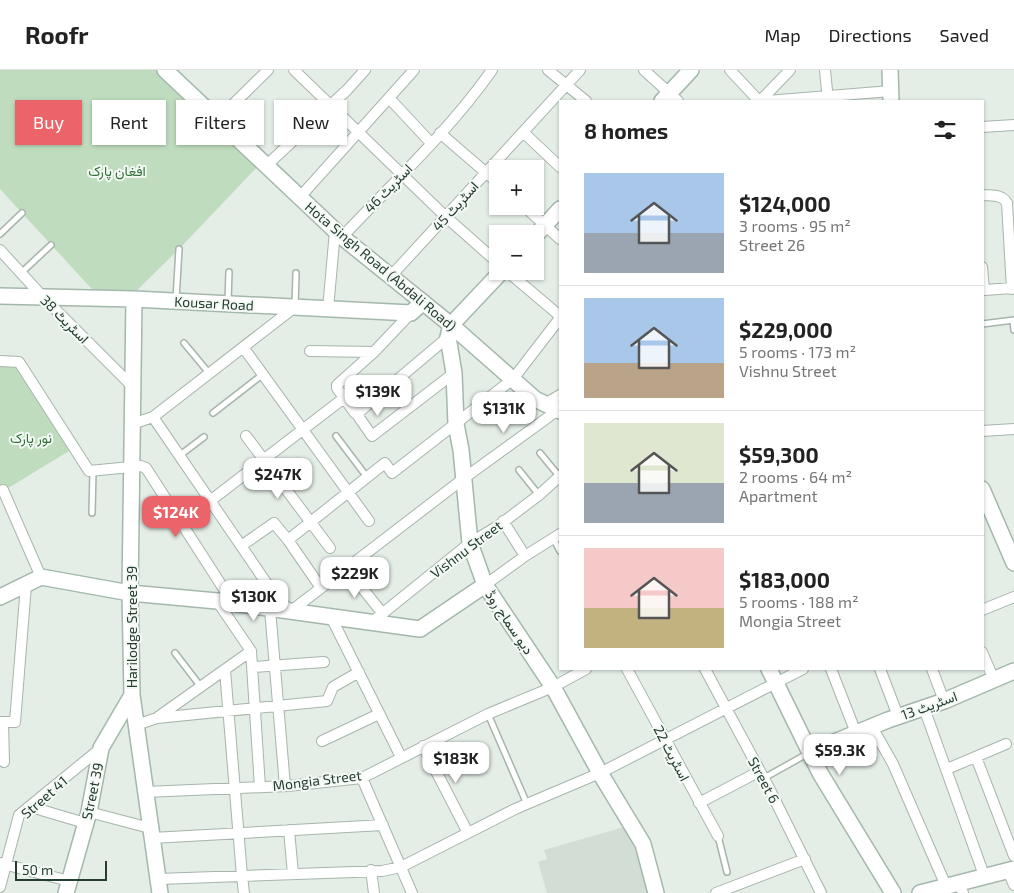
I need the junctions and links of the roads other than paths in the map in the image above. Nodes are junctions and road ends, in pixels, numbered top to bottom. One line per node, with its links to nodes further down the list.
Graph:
1 (166, 70): 20 (street, Hota Singh Road (Abdali Road))
2 (268, 70): 21 (street)
3 (294, 70): 22 (street)
4 (365, 70): 23 (street)
5 (414, 70): 17 (street)
6 (492, 70): 33 (street, اسٹریٹ 46)
7 (548, 70): 15 (street)
8 (580, 70): 15 (street, اسٹریٹ 45)
9 (644, 70): 18 (street)
10 (691, 70): 18 (street)
11 (730, 70): 25 (street)
12 (790, 70): 26 (street)
13 (825, 70): 19 (street)
14 (890, 70): 16 (street)
15 (566, 85): 24 (street); 32 (street, اسٹریٹ 45)
16 (891, 96): 19 (street)
17 (389, 98): 31 (street); 34 (street)
18 (670, 99)
19 (828, 99): 27 (street)
20 (197, 100)
21 (238, 100)
22 (325, 100)
23 (336, 100)
24 (585, 100)
25 (758, 100)
26 (760, 100)
27 (786, 100)
28 (347, 121): 31 (street)
29 (1014, 125): 30 (street)
30 (984, 127)
31 (358, 132): 40 (street); 43 (street)
32 (523, 132): 38 (street); 39 (street, اسٹریٹ 45)
33 (440, 133): 34 (street, اسٹریٹ 46); 39 (street)
34 (432, 143): 40 (street, اسٹریٹ 46)
35 (245, 145): 37 (street, Hota Singh Road (Abdali Road))
36 (289, 145): 37 (street)
37 (267, 166): 43 (street, Hota Singh Road (Abdali Road))
38 (559, 166)
39 (486, 172): 41 (street); 47 (street, اسٹریٹ 45)
40 (402, 174): 47 (street); 51 (street, اسٹریٹ 46)
41 (489, 175)
42 (984, 195): 44 (street)
43 (300, 197): 51 (street, Hota Singh Road (Abdali Road))
44 (1011, 203): 63 (street)
45 (559, 210): 48 (street)
46 (22, 213): 50 (lane)
47 (445, 216): 56 (street); 60 (street, اسٹریٹ 45)
48 (544, 227)
49 (544, 233): 52 (street)
50 (0, 234)
51 (339, 234): 60 (street, Hota Singh Road (Abdali Road)); 72 (street)
52 (559, 239)
53 (51, 245): 58 (lane)
54 (178, 249): 68 (lane)
55 (0, 250): 58 (street, اسٹریٹ 38)
56 (489, 255)
57 (229, 272): 70 (lane)
58 (21, 273): 66 (street, اسٹریٹ 38)
59 (296, 273): 71 (lane)
60 (391, 276): 69 (street, Hota Singh Road (Abdali Road))
61 (494, 280): 79 (street)
62 (517, 280): 74 (street)
63 (1013, 288): 64 (street)
64 (984, 290)
65 (0, 296): 66 (street, Kousar Road)
66 (43, 297): 67 (street, Kousar Road); 89 (street, اسٹریٹ 38)
67 (134, 299): 68 (street, Kousar Road); 89 (street, Harilodge Street 39)
68 (176, 302): 70 (street, Kousar Road)
69 (423, 302): 73 (street); 79 (street, Hota Singh Road (Abdali Road))
70 (228, 304): 71 (street, Kousar Road)
71 (294, 307): 72 (street, Kousar Road); 81 (street)
72 (328, 309): 73 (street, Kousar Road)
73 (411, 313): 83 (street)
74 (559, 316)
75 (559, 318): 88 (street)
76 (1013, 320): 77 (lane); 78 (lane)
77 (984, 324)
78 (1014, 330)
79 (450, 331): 86 (street, دیو سماج روڈ); 88 (street, Hota Singh Road (Abdali Road)); 93 (street)
80 (184, 343): 85 (lane)
81 (243, 348): 85 (street); 87 (street)
82 (310, 351): 83 (street)
83 (374, 352): 90 (street)
84 (0, 361): 108 (street)
85 (209, 373): 94 (street)
86 (454, 373): 93 (street); 96 (street, دیو سماج روڈ)
87 (262, 375): 92 (lane); 98 (street)
88 (513, 379): 91 (street, Hota Singh Road (Abdali Road)); 96 (street)
89 (132, 386): 95 (street, Harilodge Street 39)
90 (344, 398): 93 (street); 98 (street)
91 (556, 405): 112 (street)
92 (213, 413)
93 (356, 414)
94 (152, 417): 95 (street); 104 (street)
95 (132, 424): 106 (street, Harilodge Street 39)
96 (456, 424): 110 (street); 112 (street, دیو سماج روڈ)
97 (1014, 429): 99 (street)
98 (302, 430): 105 (street); 114 (street)
99 (984, 431)
100 (246, 436): 105 (street)
101 (336, 436): 110 (lane)
102 (204, 437): 104 (lane)
103 (540, 454): 109 (lane)
104 (179, 456): 117 (street)
105 (264, 459): 117 (street); 122 (street)
106 (132, 468): 108 (street); 136 (street, Harilodge Street 39); 139 (street)
107 (519, 470): 115 (lane)
108 (93, 471): 118 (lane)
109 (559, 475)
110 (367, 477): 114 (street)
111 (559, 477): 115 (street, Vishnu Street)
112 (463, 479): 125 (street, دیو سماج روڈ); 131 (street)
113 (2, 491): 132 (street)
114 (348, 493): 120 (street); 122 (street)
115 (540, 495): 121 (street, Vishnu Street)
116 (984, 499): 119 (street)
117 (210, 501): 126 (street)
118 (92, 513)
119 (987, 513): 127 (street)
120 (368, 521)
121 (503, 521): 125 (street, Vishnu Street); 129 (street)
122 (310, 522): 124 (street); 128 (street)
123 (556, 536): 129 (street)
124 (288, 540): 126 (street); 135 (street)
125 (470, 543): 134 (street, دیو سماج روڈ); 144 (street, Vishnu Street)
126 (241, 546): 142 (street)
127 (1010, 546): 130 (street)
128 (330, 548)
129 (525, 556): 134 (street)
130 (1014, 563)
131 (347, 569): 135 (street); 144 (street)
132 (41, 577): 133 (street); 136 (street)
133 (26, 585): 137 (street); 176 (street)
134 (485, 585): 144 (street); 164 (street, دیو سماج روڈ)
135 (321, 588): 142 (street)
136 (130, 593): 139 (street); 165 (street, Harilodge Street 39)
137 (0, 597)
138 (1014, 597): 141 (street)
139 (221, 602): 140 (street); 145 (street)
140 (270, 608): 142 (street); 149 (street)
141 (984, 609)
142 (292, 611): 143 (street)
143 (331, 617): 144 (street); 160 (street)
144 (378, 618)
145 (252, 651): 150 (street); 151 (street)
146 (175, 653): 163 (lane)
147 (984, 657): 162 (street)
148 (324, 662): 149 (street)
149 (275, 666): 150 (street); 167 (street)
150 (253, 667): 168 (street)
151 (225, 670): 163 (street); 171 (street)
152 (584, 670): 164 (street, Mongia Street)
153 (628, 670): 180 (street, اسٹریٹ 22)
154 (706, 670): 169 (street, Street 6)
155 (798, 670): 161 (street)
156 (831, 670): 179 (street)
157 (880, 670): 174 (street)
158 (932, 670): 166 (street)
159 (1014, 671): 162 (street, اسٹریٹ 13)
160 (358, 672): 167 (street); 172 (street)
161 (772, 675): 169 (street); 185 (street)
162 (994, 680): 166 (street, اسٹریٹ 13)
163 (201, 687): 175 (street)
164 (553, 687): 173 (street, Mongia Street); 190 (street, دیو سماج روڈ)
165 (132, 695): 177 (street, Harilodge Street 39); 184 (street, Street 39)
166 (944, 701): 170 (street, اسٹریٹ 13)
167 (278, 706): 168 (street); 193 (street)
168 (255, 708): 171 (street); 195 (street)
169 (725, 708): 180 (street); 191 (street, Street 6)
170 (924, 708): 174 (street, اسٹریٹ 13); 189 (street)
171 (228, 711): 175 (street); 194 (street)
172 (379, 714): 181 (street); 186 (street)
173 (488, 714): 183 (street, Mongia Street); 198 (lane)
174 (898, 716): 178 (street, اسٹریٹ 13)
175 (157, 718): 177 (street)
176 (2, 722): 188 (street)
177 (136, 725): 196 (street, Harilodge Street 39)
178 (872, 727): 179 (street, اسٹریٹ 13); 220 (street)
179 (856, 733): 185 (street, اسٹریٹ 13)
180 (665, 739): 190 (street); 197 (street, اسٹریٹ 22)
181 (322, 741)
182 (1006, 744): 187 (street)
183 (423, 746): 186 (street, Mongia Street); 205 (street)
184 (101, 748): 199 (street, Street 41); 200 (street, Street 39)
185 (810, 752): 191 (lane, اسٹریٹ 13); 227 (street)
186 (401, 757): 192 (street, Mongia Street)
187 (976, 757): 189 (street); 207 (street)
188 (4, 762)
189 (947, 769): 216 (street)
190 (600, 773): 198 (street); 224 (street, دیو سماج روڈ)
191 (762, 775): 197 (street); 208 (street, Street 6)
192 (362, 778): 193 (street, Mongia Street); 201 (street)
193 (285, 786): 195 (street, Mongia Street)
194 (235, 787): 195 (street, Mongia Street); 196 (street, Mongia Street); 204 (street)
195 (260, 787)
196 (144, 792): 203 (street, Harilodge Street 39)
197 (699, 803): 206 (street, اسٹریٹ 22)
198 (527, 804): 205 (street)
199 (31, 807): 200 (street); 209 (street, Street 41)
200 (87, 818): 203 (street); 219 (street, Street 39)
201 (383, 825): 202 (street); 210 (street)
202 (289, 830): 204 (street); 213 (street)
203 (151, 833): 204 (street); 217 (street, Harilodge Street 39)
204 (239, 833): 215 (street)
205 (468, 833): 210 (street)
206 (718, 836): 212 (lane)
207 (1014, 856)
208 (805, 859): 225 (street); 226 (street, Street 6)
209 (3, 864): 218 (street, Street 41); 219 (street)
210 (401, 867): 211 (street); 223 (street)
211 (371, 870): 213 (street); 222 (street)
212 (727, 872)
213 (292, 874): 215 (street)
214 (1012, 875): 216 (street)
215 (242, 876): 217 (street); 221 (street)
216 (985, 878): 220 (street)
217 (159, 886)
218 (0, 887)
219 (68, 887)
220 (956, 887): 228 (street)
221 (244, 893)
222 (374, 893)
223 (412, 893)
224 (656, 893)
225 (716, 893)
226 (821, 893)
227 (893, 893)
228 (920, 893)

